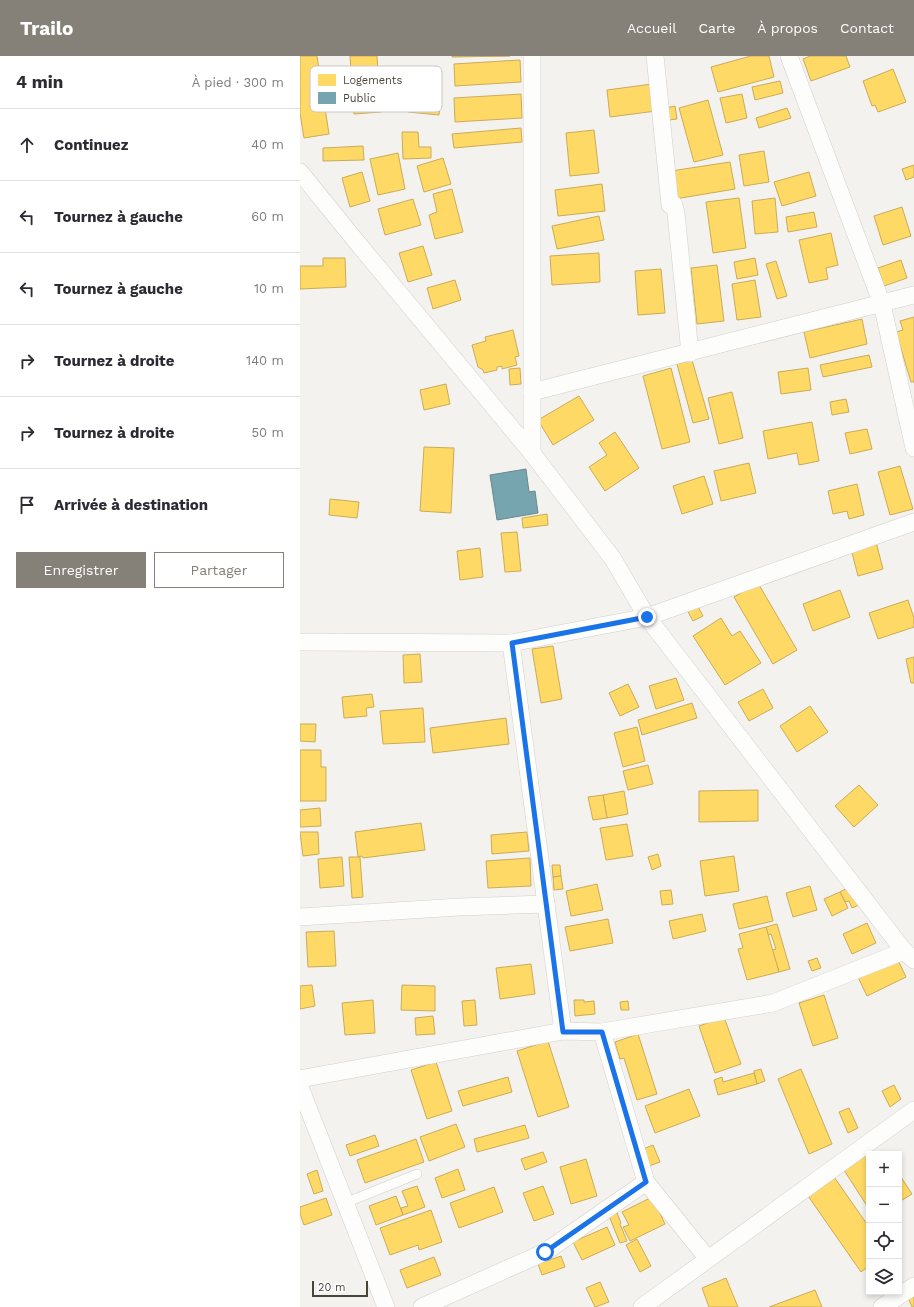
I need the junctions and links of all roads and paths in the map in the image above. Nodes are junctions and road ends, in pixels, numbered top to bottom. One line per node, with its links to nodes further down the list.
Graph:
1 (532, 56): 8 (street)
2 (655, 56): 7 (street)
3 (789, 56): 6 (street)
4 (300, 172): 10 (street)
5 (914, 295): 6 (street)
6 (882, 304): 7 (street); 9 (street)
7 (690, 352): 8 (street)
8 (532, 392): 10 (street)
9 (914, 448)
10 (532, 453): 12 (street)
11 (914, 522): 12 (street)
12 (647, 617): 14 (street); 17 (street)
13 (300, 642): 14 (street)
14 (512, 643): 15 (street)
15 (546, 904): 16 (street); 18 (street)
16 (300, 917)
17 (909, 955): 19 (street)
18 (563, 1032): 19 (street); 20 (street)
19 (602, 1032): 24 (street)
20 (300, 1079)
21 (300, 1087): 25 (street)
22 (914, 1110): 26 (street)
23 (417, 1174): 25 (lane)
24 (646, 1182): 26 (street); 29 (street)
25 (345, 1203): 28 (street)
26 (708, 1259): 30 (street)
27 (914, 1286): 31 (street)
28 (386, 1307)
29 (422, 1307)
30 (642, 1307)
31 (882, 1307)

